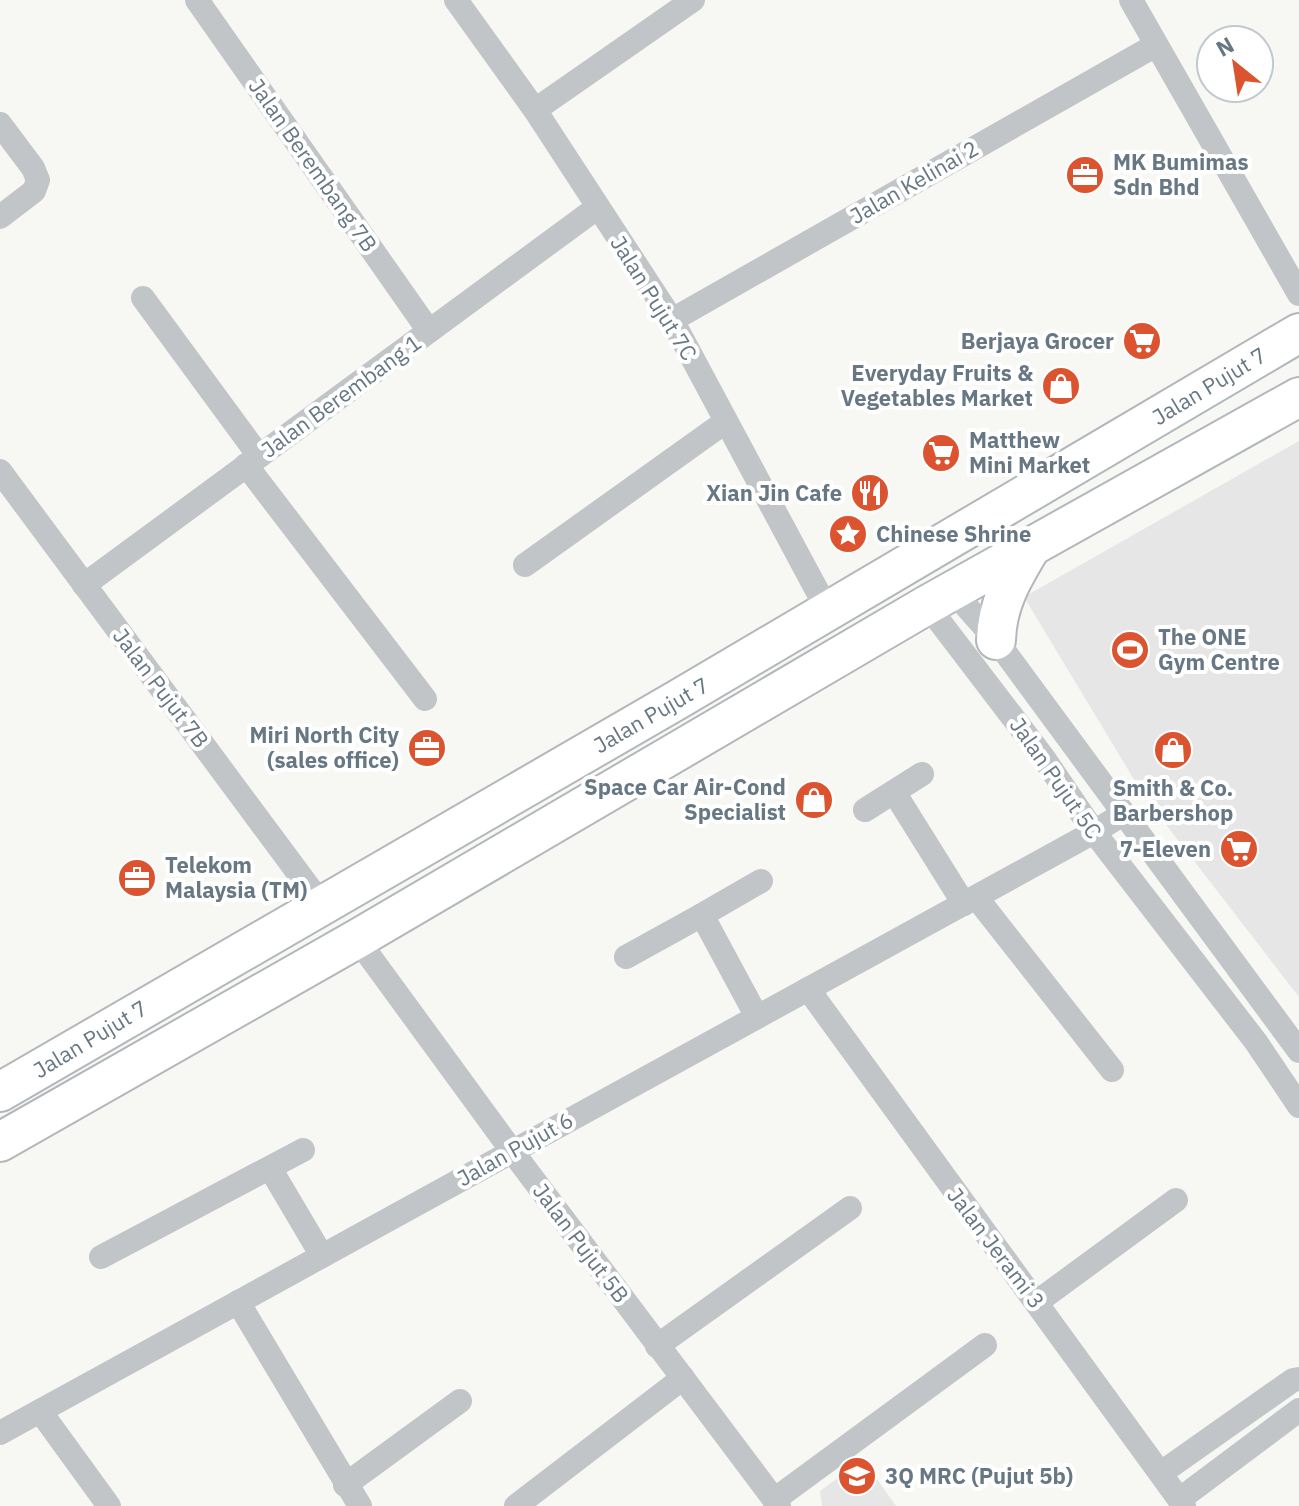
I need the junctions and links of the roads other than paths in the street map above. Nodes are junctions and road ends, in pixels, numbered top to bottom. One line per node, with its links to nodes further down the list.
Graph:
1 (197, 0): 13 (street, Jalan Berembang 7B)
2 (456, 0): 6 (street, Jalan Pujut 7C)
3 (693, 0): 6 (street)
4 (1131, 0): 5 (street)
5 (1156, 45): 10 (street); 12 (street, Jalan Kelinai 2)
6 (535, 110): 8 (street, Jalan Pujut 7C)
7 (0, 124): 9 (street)
8 (598, 207): 12 (street, Jalan Pujut 7C); 13 (street, Jalan Berembang 1)
9 (0, 217)
10 (1299, 294)
11 (143, 298): 17 (street)
12 (672, 320): 16 (street, Jalan Pujut 7C)
13 (429, 331): 17 (street, Jalan Berembang 1)
14 (1299, 333): 23 (main road, Jalan Pujut 7)
15 (1299, 397): 19 (main road, Jalan Pujut 7)
16 (725, 422): 20 (street); 23 (street, Jalan Pujut 7C)
17 (253, 461): 21 (street, Jalan Berembang 1); 25 (street)
18 (0, 471): 21 (street, Jalan Pujut 7B)
19 (1030, 549): 22 (main road, Jalan Pujut 7); 24 (main road)
20 (525, 565)
21 (84, 585): 36 (street, Jalan Pujut 7B)
22 (939, 598): 24 (street, Jalan Pujut 5C); 26 (main road); 28 (street, Jalan Pujut 5C); 38 (main road, Jalan Pujut 7)
23 (828, 611): 26 (main road, Jalan Pujut 7)
24 (996, 640): 27 (street, Jalan Pujut 5C)
25 (425, 699)
26 (677, 700): 36 (main road, Jalan Pujut 7)
27 (1067, 737): 28 (street); 32 (street, Jalan Pujut 5C)
28 (1043, 757): 33 (street, Jalan Pujut 5C)
29 (922, 774): 30 (street)
30 (894, 792): 31 (street); 35 (street)
31 (865, 810)
32 (1123, 814): 33 (street, Jalan Pujut 6); 42 (street, Jalan Pujut 5C)
33 (1094, 832): 35 (street, Jalan Pujut 6); 43 (street, Jalan Pujut 5C)
34 (761, 881): 37 (street)
35 (970, 900): 40 (street, Jalan Pujut 6); 45 (street)
36 (322, 905): 46 (main road, Jalan Pujut 7)
37 (702, 915): 39 (street); 41 (street)
38 (357, 939): 48 (main road, Jalan Pujut 7); 50 (street, Jalan Pujut 5B)
39 (626, 957)
40 (808, 989): 41 (street, Jalan Pujut 6); 57 (street, Jalan Jerami 3)
41 (757, 1017): 50 (street, Jalan Pujut 6)
42 (1280, 1025): 43 (street); 44 (street, Jalan Pujut 5C)
43 (1256, 1042): 47 (street, Jalan Pujut 5C)
44 (1299, 1051)
45 (1112, 1070)
46 (0, 1092)
47 (1299, 1106)
48 (0, 1142)
49 (303, 1150): 51 (street)
50 (512, 1151): 54 (street, Jalan Pujut 6); 59 (street, Jalan Pujut 5B)
51 (270, 1168): 54 (street); 55 (street)
52 (1176, 1200): 57 (street)
53 (850, 1208): 59 (street)
54 (322, 1256): 56 (street, Jalan Pujut 6)
55 (101, 1257)
56 (238, 1302): 64 (street, Jalan Pujut 6); 67 (street)
57 (1037, 1302): 66 (street, Jalan Jerami 3)
58 (985, 1345): 68 (street)
59 (657, 1346): 60 (street, Jalan Pujut 5B)
60 (683, 1378): 68 (street, Jalan Pujut 5B); 72 (street)
61 (1299, 1379): 66 (street)
62 (460, 1401): 67 (street)
63 (1299, 1410): 69 (street)
64 (40, 1411): 65 (street, Jalan Pujut 6); 70 (street)
65 (0, 1433)
66 (1161, 1473): 69 (street, Jalan Jerami 3)
67 (345, 1485): 71 (street)
68 (776, 1503)
69 (1182, 1503)
70 (109, 1506)
71 (360, 1506)
72 (516, 1506)

